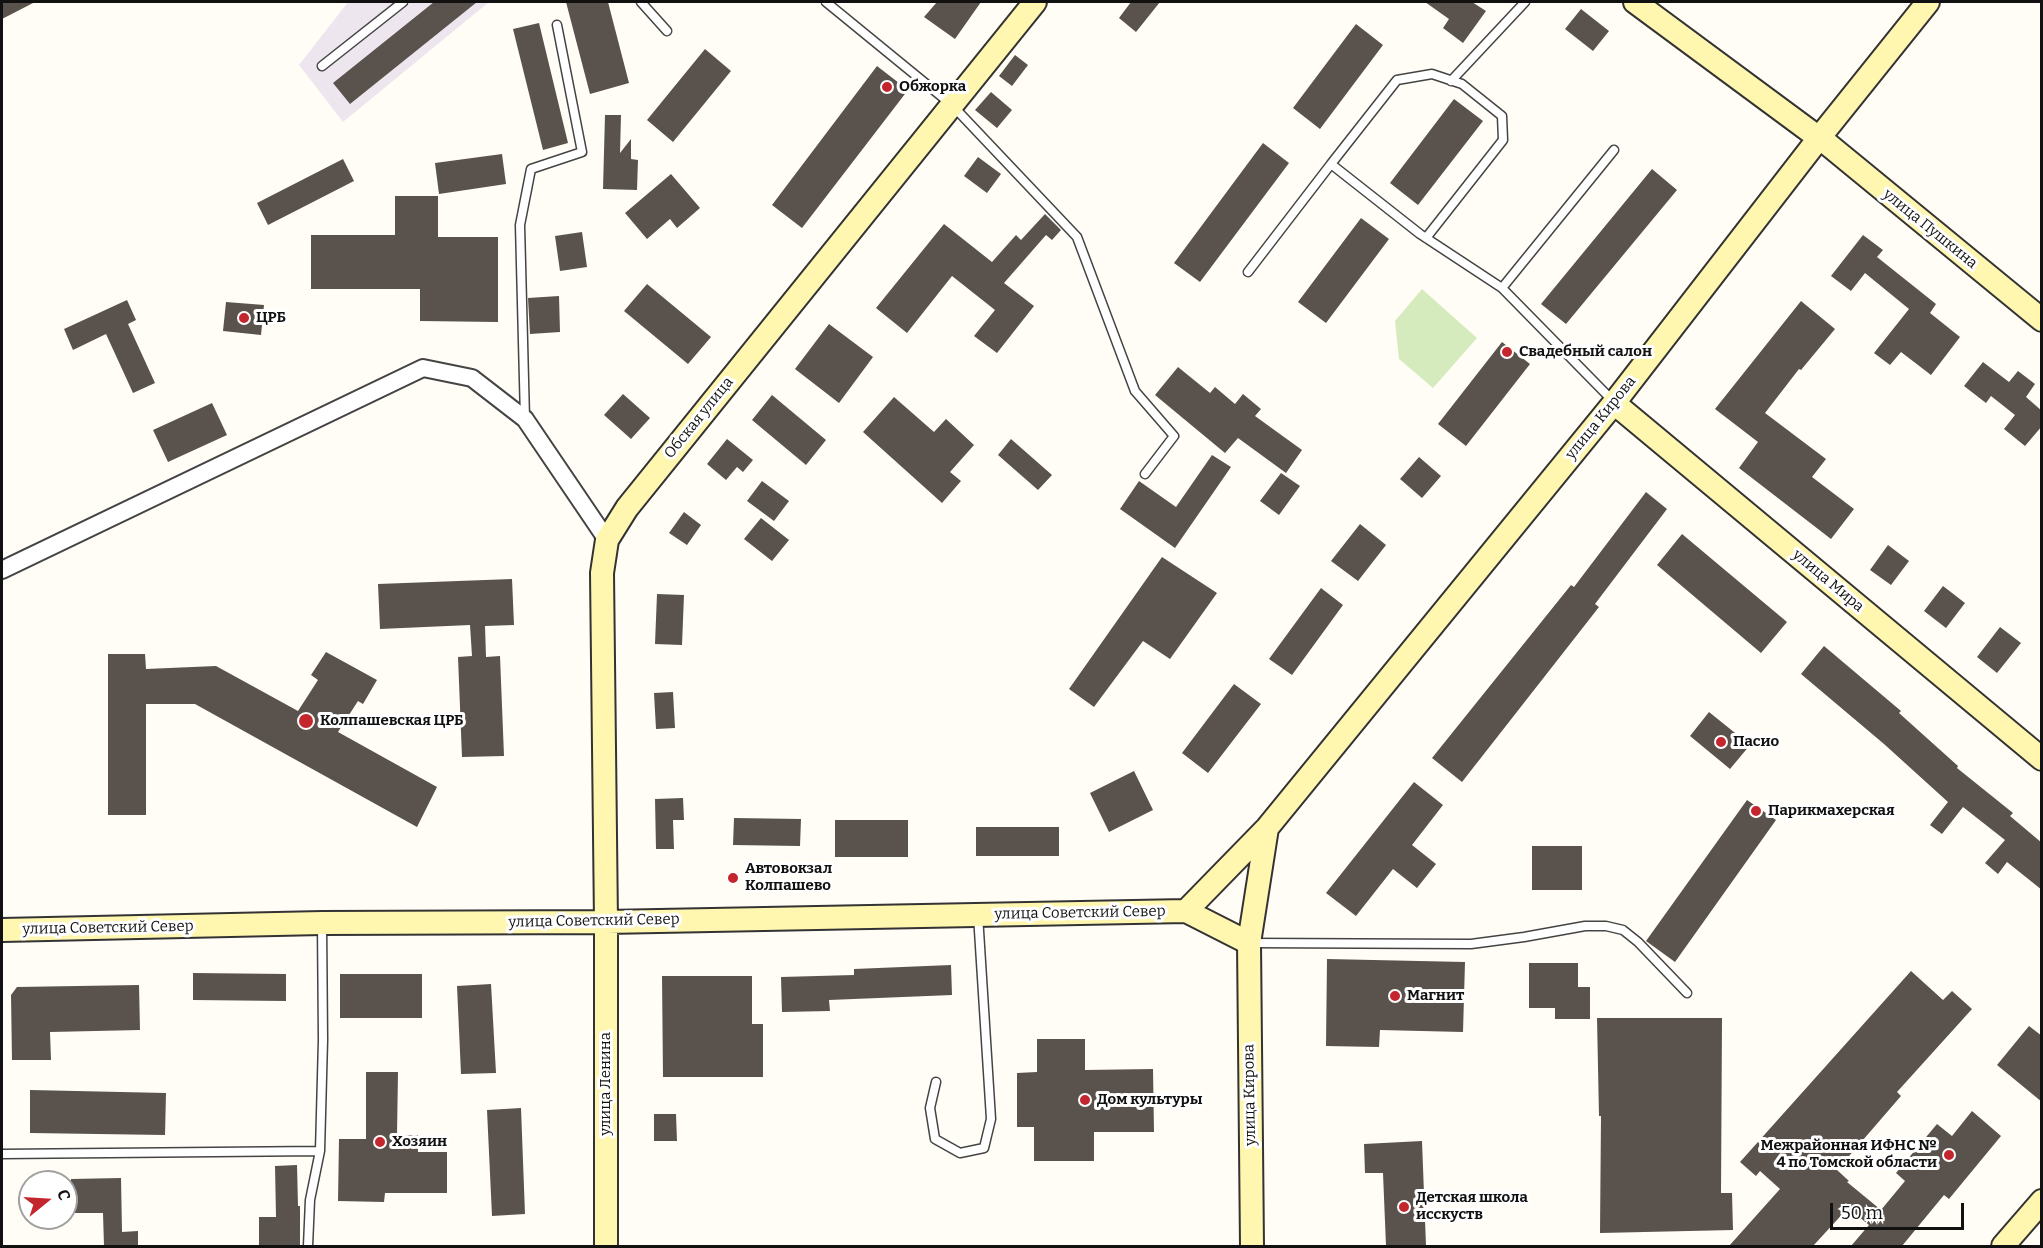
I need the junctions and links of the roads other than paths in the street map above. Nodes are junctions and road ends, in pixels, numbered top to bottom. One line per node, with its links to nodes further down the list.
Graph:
1 (404, 2): 10 (lane)
2 (641, 2): 9 (lane)
3 (826, 2): 12 (lane)
4 (1035, 2): 12 (street, Обская улица)
5 (1524, 2): 11 (lane)
6 (1635, 2): 13 (street, улица Пушкина)
7 (1928, 2): 13 (street, улица Кирова)
8 (557, 25): 21 (lane)
9 (667, 31)
10 (322, 66)
11 (1451, 81): 15 (lane); 16 (lane)
12 (952, 105): 22 (lane); 23 (street, Обская улица)
13 (1819, 137): 19 (street, улица Пушкина); 20 (street, улица Кирова)
14 (1614, 150): 18 (lane)
15 (1332, 164): 16 (lane); 17 (lane)
16 (1426, 238): 18 (lane)
17 (1248, 272)
18 (1502, 288): 20 (lane)
19 (2042, 320)
20 (1614, 403): 25 (street, улица Мира); 26 (street, улица Кирова)
21 (525, 419): 23 (street); 24 (street)
22 (1145, 474)
23 (607, 540): 29 (street, Обская улица)
24 (2, 570)
25 (2042, 759)
26 (1267, 828): 27 (street, улица Кирова); 32 (street, улица Кирова)
27 (1186, 911): 28 (street, улица Советский Север); 32 (street)
28 (978, 915): 29 (street, улица Советский Север); 34 (lane)
29 (606, 922): 30 (street, улица Советский Север); 39 (street, улица Ленина)
30 (322, 923): 31 (street, улица Советский Север); 35 (lane)
31 (2, 930)
32 (1249, 943): 33 (lane); 40 (street, улица Кирова)
33 (1687, 993)
34 (936, 1082)
35 (320, 1151): 36 (lane); 38 (lane)
36 (2, 1154)
37 (2042, 1200): 41 (street)
38 (308, 1246)
39 (606, 1246)
40 (1252, 1246)
41 (2003, 1246)

